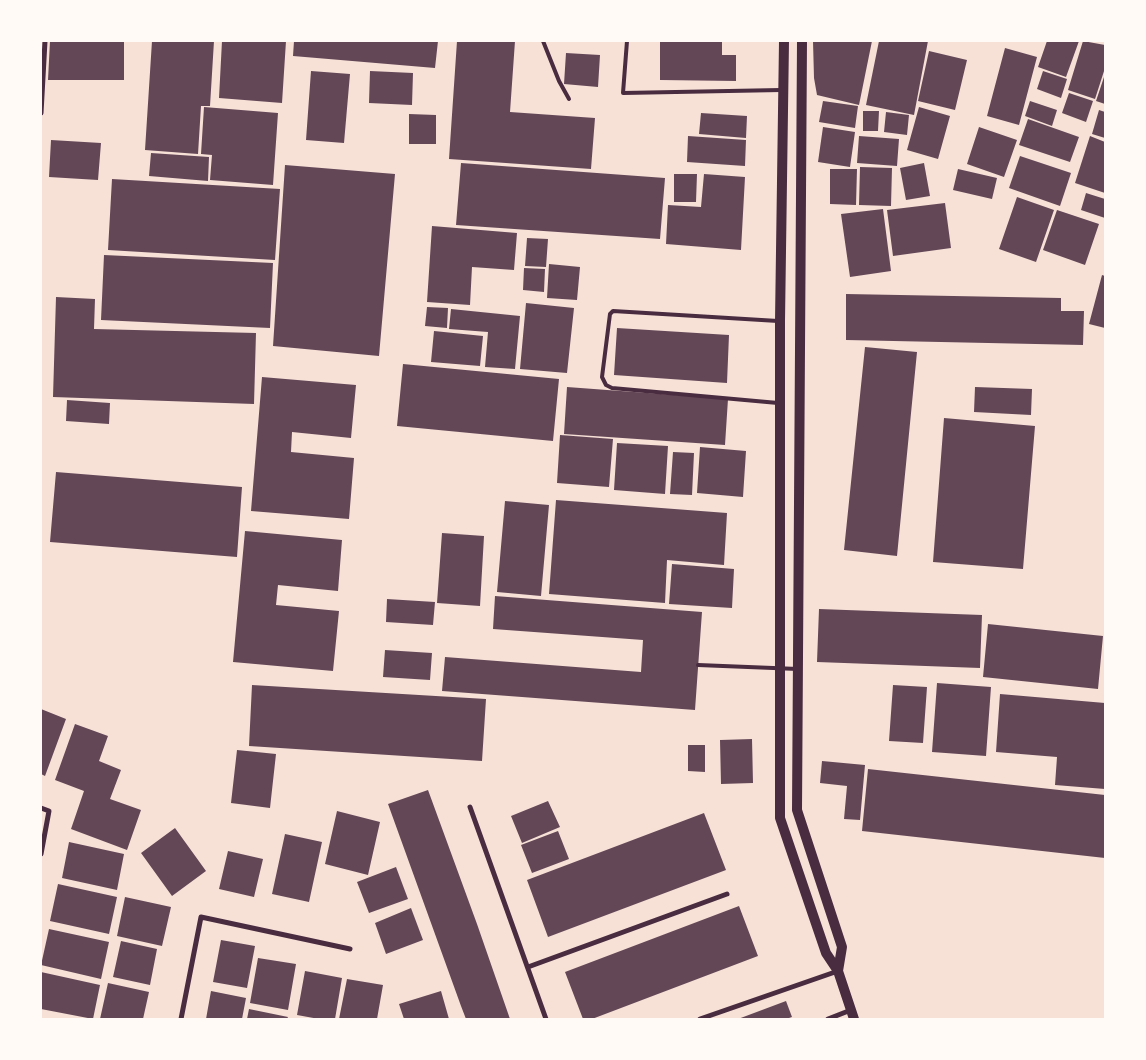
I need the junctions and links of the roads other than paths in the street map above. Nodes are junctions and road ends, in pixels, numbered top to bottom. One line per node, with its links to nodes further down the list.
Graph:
1 (45, 41): 6 (street)
2 (543, 41): 8 (lane)
3 (627, 41): 7 (lane)
4 (784, 41): 7 (main road)
5 (802, 41): 14 (main road)
6 (42, 88): 9 (street)
7 (783, 90): 10 (main road)
8 (569, 99)
9 (41, 113)
10 (780, 321): 11 (main road); 11 (lane)
11 (781, 403): 13 (main road)
12 (698, 664): 13 (lane)
13 (780, 669): 14 (lane); 21 (main road)
14 (798, 669): 21 (main road)
15 (470, 807): 20 (street)
16 (41, 808): 17 (street)
17 (41, 854)
18 (726, 894): 20 (street)
19 (350, 949): 23 (street)
20 (528, 967): 24 (street)
21 (838, 971): 22 (main road); 25 (street)
22 (853, 1014): 26 (street)
23 (180, 1019)
24 (546, 1019)
25 (700, 1019)
26 (828, 1019)

